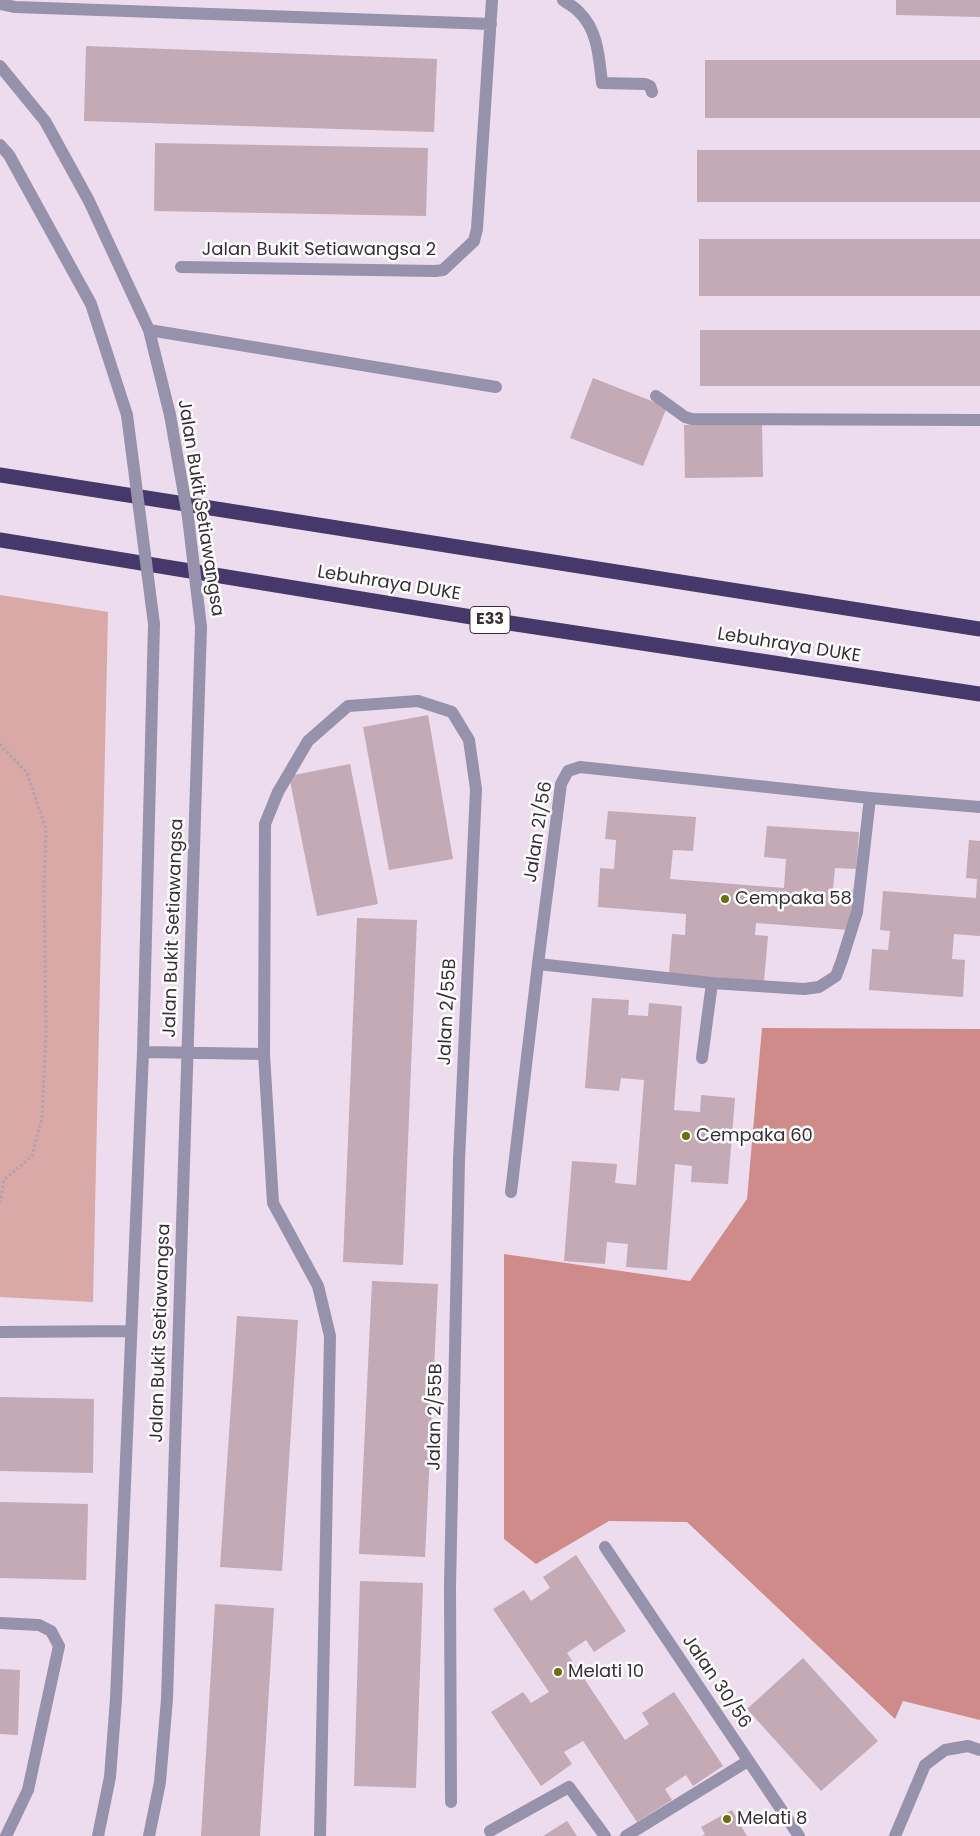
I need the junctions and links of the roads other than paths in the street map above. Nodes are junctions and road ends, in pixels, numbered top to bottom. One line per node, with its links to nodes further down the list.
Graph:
1 (492, 0): 4 (street, Jalan Bukit Setiawangsa 2)
2 (563, 0): 6 (street)
3 (0, 4): 4 (street)
4 (490, 24): 8 (street, Jalan Bukit Setiawangsa 2)
5 (0, 66): 9 (street, Jalan Bukit Setiawangsa)
6 (652, 92)
7 (0, 145): 21 (street, Jalan Bukit Setiawangsa, bridge)
8 (181, 267)
9 (149, 330): 10 (street); 22 (street, Jalan Bukit Setiawangsa, bridge)
10 (496, 387)
11 (656, 396): 12 (street)
12 (980, 420)
13 (0, 475): 15 (highway)
14 (0, 540): 16 (highway, Lebuhraya DUKE / E33)
15 (980, 629)
16 (980, 694)
17 (870, 798): 18 (street, Jalan 21/56); 19 (street, Jalan 21/56); 20 (street)
18 (980, 807)
19 (538, 964): 20 (street); 25 (street, Jalan 21/56)
20 (712, 983): 24 (street)
21 (143, 1052): 22 (street); 27 (street, Jalan Bukit Setiawangsa)
22 (187, 1053): 23 (street); 36 (street, Jalan Bukit Setiawangsa)
23 (264, 1054): 32 (street, Jalan 2/55B); 37 (street, Jalan 2/55B)
24 (702, 1058)
25 (511, 1192)
26 (0, 1332): 27 (street)
27 (131, 1332): 35 (street, Jalan Bukit Setiawangsa)
28 (605, 1546): 31 (street, Jalan 30/56)
29 (0, 1623): 34 (street)
30 (980, 1750): 41 (street)
31 (748, 1761): 39 (street); 40 (street, Jalan 30/56)
32 (451, 1802)
33 (490, 1831): 38 (street)
34 (6, 1836)
35 (98, 1836)
36 (149, 1836)
37 (320, 1836)
38 (605, 1836)
39 (626, 1836)
40 (799, 1836)
41 (895, 1836)

